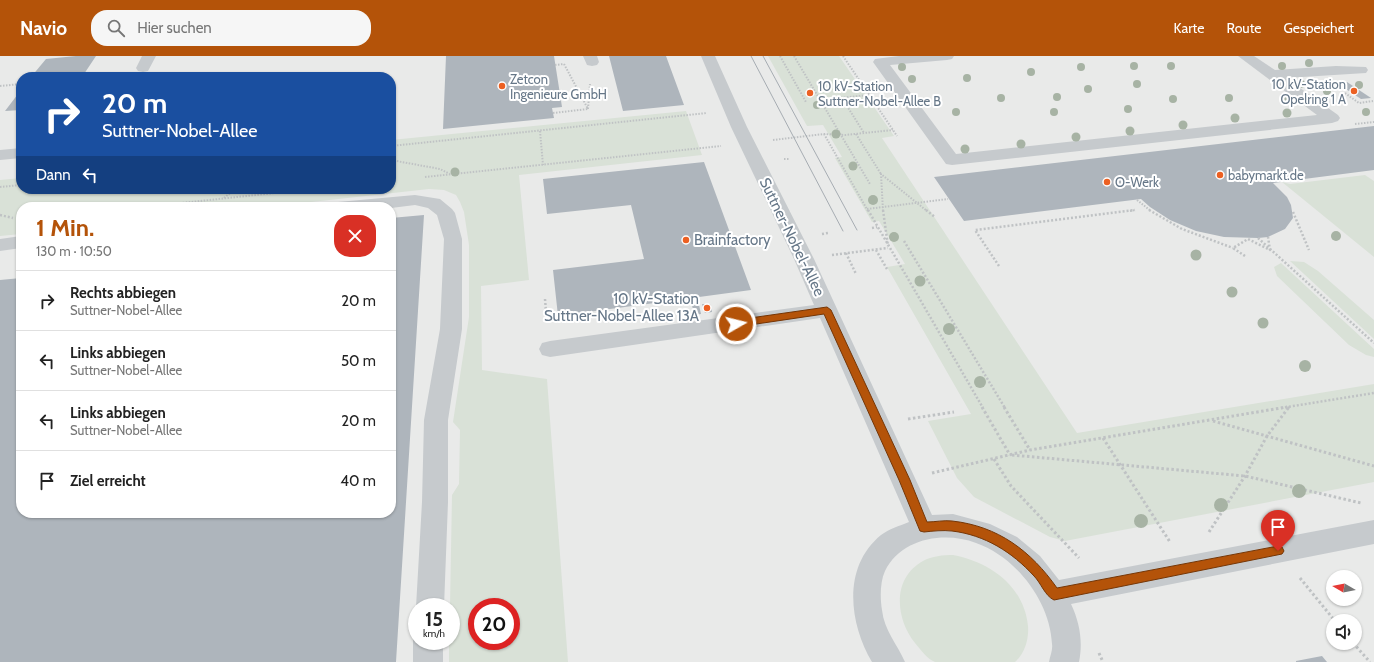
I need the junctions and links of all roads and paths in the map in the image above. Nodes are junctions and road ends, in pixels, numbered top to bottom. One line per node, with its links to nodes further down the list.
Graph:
1 (708, 56): 27 (street, Suttner-Nobel-Allee)
2 (780, 56): 16 (path)
3 (794, 56): 15 (path)
4 (843, 56): 13 (path)
5 (947, 56): 10 (street)
6 (1245, 56): 10 (street)
7 (591, 59): 17 (path)
8 (1360, 64): 10 (street)
9 (555, 65): 17 (path)
10 (1272, 75)
11 (16, 84): 12 (path)
12 (0, 86)
13 (869, 94): 14 (path); 20 (path)
14 (842, 98): 15 (path); 22 (path)
15 (820, 100): 25 (path)
16 (806, 102)
17 (588, 109): 18 (path)
18 (553, 113)
19 (681, 116): 21 (path)
20 (893, 130): 22 (path); 26 (path)
21 (540, 131): 28 (path); 34 (path)
22 (864, 133): 24 (path)
23 (824, 134): 25 (path); 27 (path); 31 (path)
24 (856, 134): 25 (path); 36 (path)
25 (841, 135): 38 (path)
26 (897, 136)
27 (747, 143): 34 (path); 68 (street, Suttner-Nobel-Allee)
28 (396, 145)
29 (16, 153): 32 (street)
30 (831, 154): 31 (path)
31 (835, 154): 50 (path)
32 (0, 155)
33 (396, 161): 35 (path)
34 (543, 165): 35 (path)
35 (450, 174): 37 (path)
36 (881, 174): 48 (path); 49 (path)
37 (421, 177)
38 (870, 184)
39 (16, 185): 40 (path)
40 (0, 187)
41 (228, 194): 43 (path)
42 (263, 194): 43 (path)
43 (223, 198): 46 (path)
44 (948, 199): 48 (path)
45 (1137, 200): 62 (path)
46 (188, 202)
47 (393, 202): 96 (street)
48 (918, 203): 49 (path); 53 (path)
49 (883, 207): 50 (path); 61 (path)
50 (867, 209): 54 (path)
51 (1135, 210): 69 (path)
52 (1293, 212): 65 (path)
53 (935, 217)
54 (877, 227): 55 (path); 61 (path)
55 (872, 228)
56 (1268, 237): 64 (path)
57 (1258, 238): 64 (path)
58 (904, 241): 82 (path)
59 (16, 243): 60 (street)
60 (0, 245)
61 (888, 248): 63 (path); 83 (path)
62 (1233, 248): 64 (path); 67 (path)
63 (876, 250): 66 (path); 70 (path)
64 (1270, 250): 73 (path)
65 (1308, 250)
66 (846, 254): 68 (path); 71 (path)
67 (1245, 256)
68 (804, 259): 72 (street, Suttner-Nobel-Allee)
69 (999, 266)
70 (886, 269)
71 (856, 274)
72 (827, 310): 74 (street); 79 (street, Suttner-Nobel-Allee)
73 (1374, 343)
74 (550, 349)
75 (1374, 393): 76 (path)
76 (1289, 407): 78 (path); 80 (path)
77 (954, 412): 79 (path)
78 (1211, 420): 80 (path); 81 (path)
79 (878, 424): 88 (street, Suttner-Nobel-Allee)
80 (1267, 436): 86 (path); 87 (path)
81 (1103, 438): 82 (path); 85 (path)
82 (1030, 450): 83 (path)
83 (1010, 455): 84 (path); 85 (path)
84 (994, 459): 88 (path); 94 (path)
85 (1120, 464): 87 (path); 93 (path)
86 (1374, 466)
87 (1244, 476): 89 (path); 93 (path)
88 (904, 480): 90 (street, Suttner-Nobel-Allee)
89 (1366, 504)
90 (924, 527): 95 (street); 101 (street)
91 (1374, 532): 92 (street)
92 (1278, 551): 93 (street); 97 (path)
93 (1187, 568): 94 (street)
94 (1105, 584): 95 (street)
95 (1054, 594): 102 (street)
96 (430, 598)
97 (1330, 614)
98 (428, 650): 100 (street)
99 (1359, 650): 103 (path)
100 (428, 662)
101 (890, 662)
102 (1064, 662)
103 (1370, 662)

